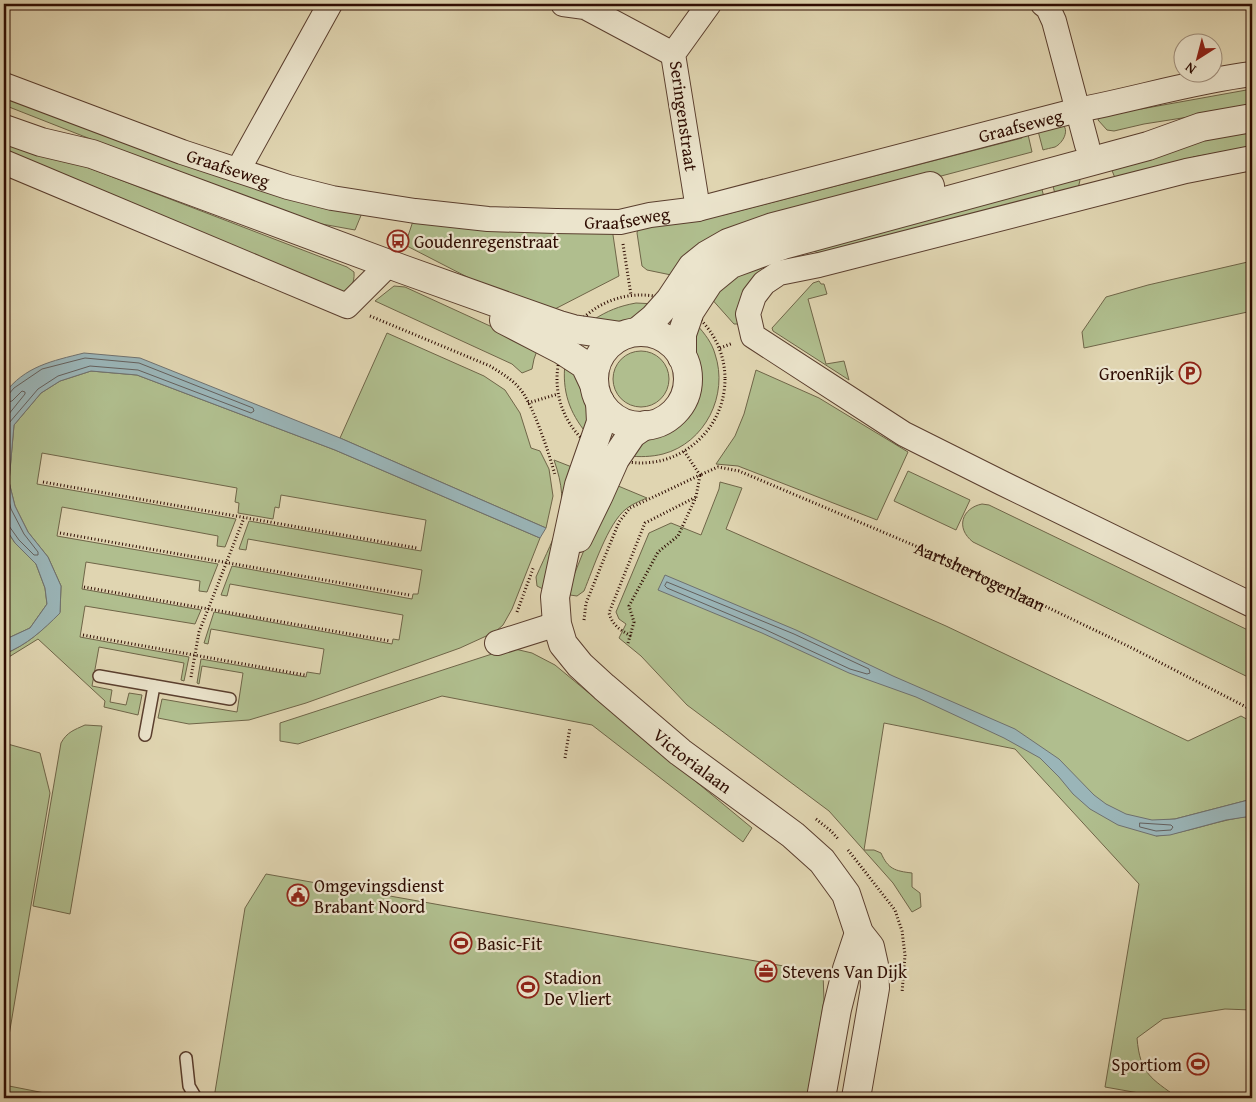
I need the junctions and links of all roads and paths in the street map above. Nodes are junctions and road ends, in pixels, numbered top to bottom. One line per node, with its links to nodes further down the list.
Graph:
1 (330, 4): 16 (street)
2 (709, 4): 5 (street, Seringenstraat)
3 (577, 5): 5 (street)
4 (1047, 5): 8 (street)
5 (673, 54): 18 (street, Seringenstraat)
6 (1252, 74): 8 (street, Graafseweg)
7 (4, 85): 16 (street, Graafseweg)
8 (1078, 110): 12 (street); 18 (street, Graafseweg)
9 (4, 112): 13 (street, Graafseweg)
10 (1252, 118): 12 (street, Graafseweg)
11 (4, 129): 13 (street, Graafseweg)
12 (1090, 153): 17 (street); 20 (street, Graafseweg); 25 (street, Graafseweg)
13 (92, 154): 22 (street, Graafseweg)
14 (1252, 158): 17 (street)
15 (4, 162): 24 (street)
16 (238, 170): 19 (street, Graafseweg)
17 (1100, 192): 21 (street)
18 (698, 209): 19 (street, Graafseweg)
19 (620, 222): 23 (path)
20 (783, 245): 21 (street); 27 (street, Graafseweg)
21 (819, 265): 48 (street)
22 (396, 267): 24 (street); 25 (street, Graafseweg); 28 (street, Graafseweg)
23 (631, 295)
24 (347, 306): 30 (path)
25 (629, 334): 27 (street); 28 (street)
26 (720, 348): 32 (path)
27 (682, 357): 31 (street)
28 (597, 393): 31 (street); 33 (street, Victorialaan)
29 (558, 394): 30 (path)
30 (528, 403): 36 (path)
31 (645, 425): 33 (street, Victorialaan)
32 (684, 451): 33 (path); 34 (path)
33 (604, 453): 50 (street, Victorialaan)
34 (700, 476): 37 (path); 51 (path); 63 (path, Aartshertogenlaan)
35 (43, 482): 38 (path)
36 (557, 484)
37 (696, 497): 44 (path); 53 (path)
38 (244, 518): 40 (path); 42 (path)
39 (60, 533): 42 (path)
40 (417, 548)
41 (538, 558): 46 (path)
42 (226, 563): 47 (path); 49 (path)
43 (632, 584): 44 (path)
44 (638, 586): 53 (path)
45 (84, 587): 49 (path)
46 (526, 590)
47 (409, 595)
48 (1252, 605)
49 (208, 609): 54 (path); 57 (path)
50 (557, 624): 55 (street); 67 (street, Victorialaan)
51 (586, 626)
52 (83, 635): 57 (path)
53 (631, 636): 56 (path)
54 (390, 641)
55 (496, 643)
56 (628, 643)
57 (196, 655): 58 (path); 61 (path)
58 (305, 675)
59 (99, 676): 60 (lane)
60 (154, 686): 61 (lane); 65 (lane)
61 (188, 692): 62 (lane)
62 (230, 699)
63 (1252, 710)
64 (570, 727): 66 (path)
65 (145, 735)
66 (565, 758)
67 (859, 933): 70 (street); 71 (street, Victorialaan)
68 (186, 1058): 69 (lane)
69 (196, 1098)
70 (821, 1098)
71 (856, 1098)

